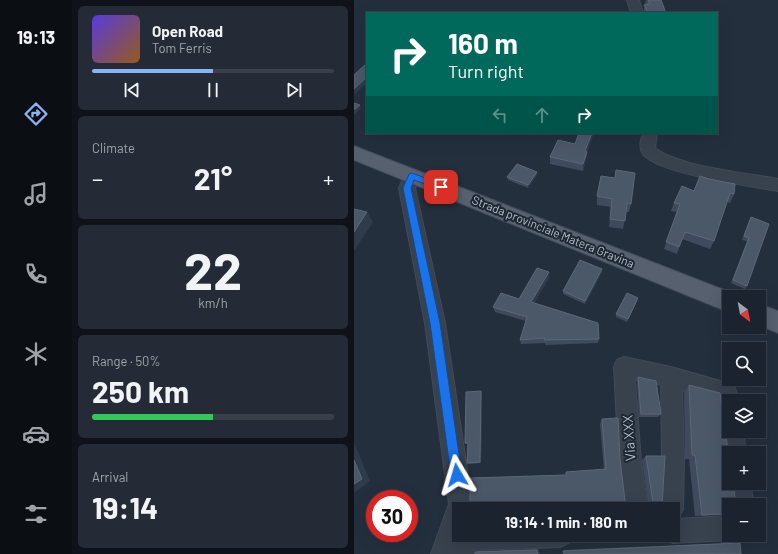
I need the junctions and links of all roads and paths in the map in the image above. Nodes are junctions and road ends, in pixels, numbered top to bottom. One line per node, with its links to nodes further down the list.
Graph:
1 (633, 0): 2 (street)
2 (637, 12)
3 (650, 134): 6 (street)
4 (354, 153): 5 (main road, Strada provinciale Matera Gravina)
5 (412, 176): 7 (main road, Strada provinciale Matera Gravina); 12 (street)
6 (778, 185)
7 (722, 299)
8 (766, 317): 9 (main road)
9 (778, 322)
10 (671, 377): 11 (street); 13 (street, Via XXX); 14 (street)
11 (727, 394)
12 (459, 502)
13 (635, 502)
14 (671, 502)
15 (722, 528): 17 (street)
16 (452, 529): 18 (street)
17 (680, 531)
18 (443, 554)

